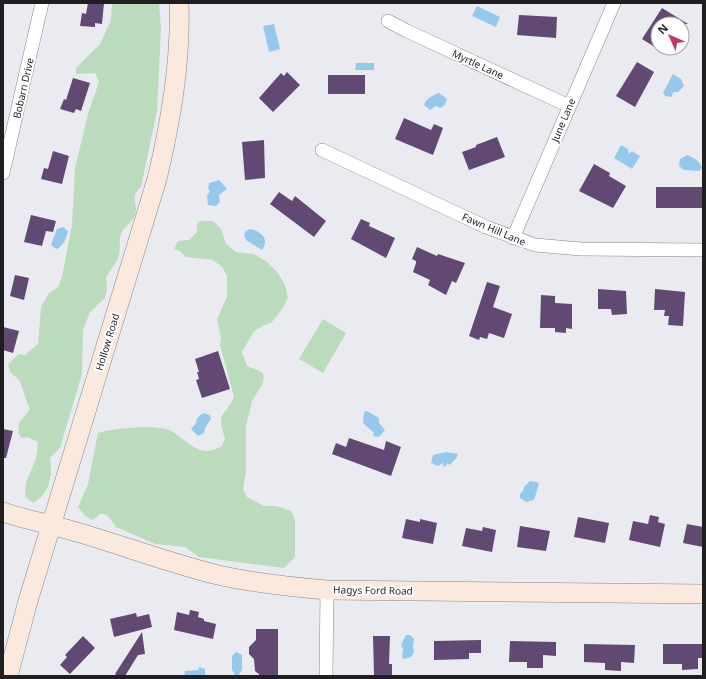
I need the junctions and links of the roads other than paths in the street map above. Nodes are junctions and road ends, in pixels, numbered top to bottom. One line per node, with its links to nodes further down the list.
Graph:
1 (42, 3): 7 (street, Bobarn Drive)
2 (179, 3): 11 (street, Hollow Road)
3 (614, 3): 5 (street, June Lane)
4 (388, 21): 5 (street, Myrtle Lane)
5 (569, 106): 8 (street, June Lane)
6 (322, 150): 8 (street, Fawn Hill Lane)
7 (3, 173)
8 (513, 238): 9 (street, Fawn Hill Lane)
9 (703, 250)
10 (3, 512): 11 (street, Hagys Ford Road)
11 (51, 526): 12 (street, Hagys Ford Road); 14 (street, Hollow Road)
12 (327, 590): 13 (street, Hagys Ford Road); 15 (street)
13 (703, 594)
14 (8, 676)
15 (326, 676)

